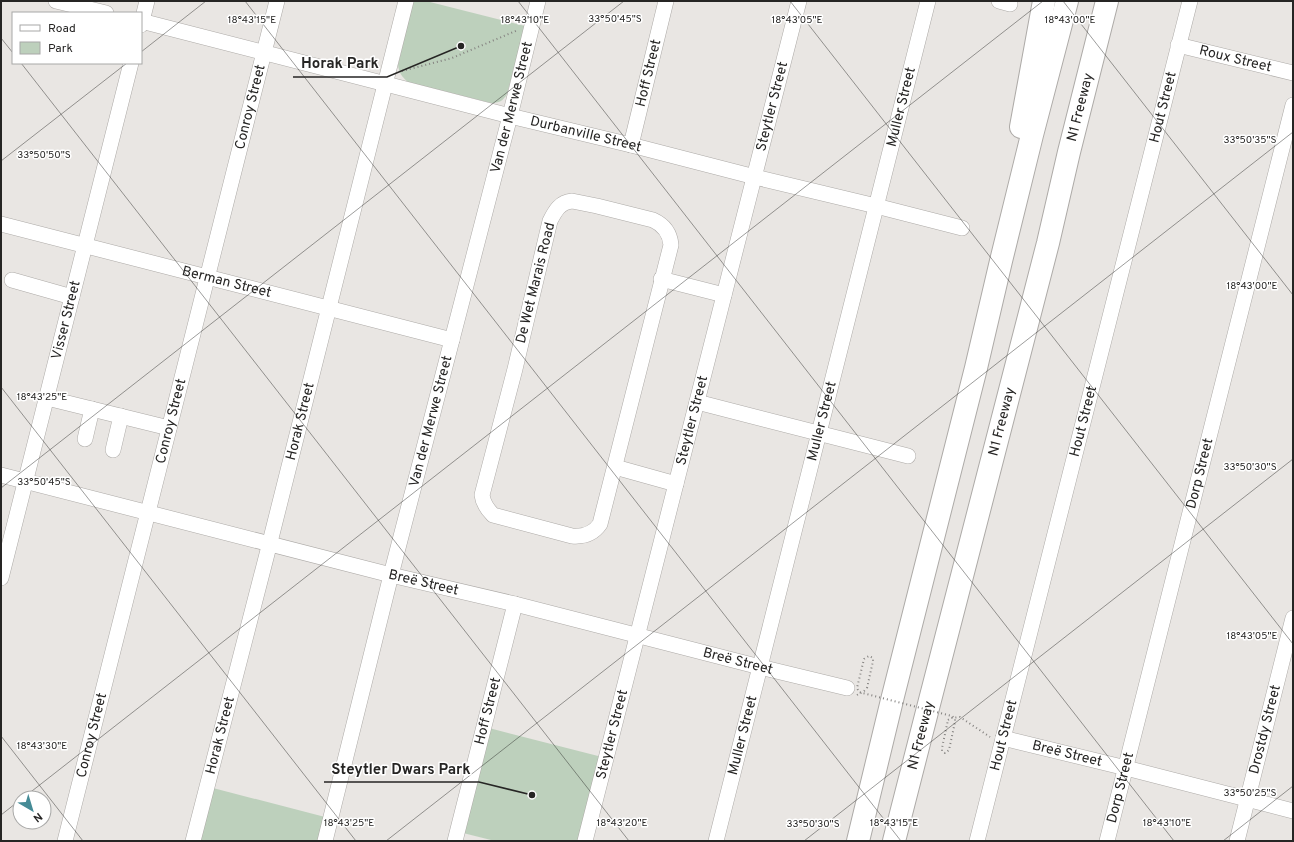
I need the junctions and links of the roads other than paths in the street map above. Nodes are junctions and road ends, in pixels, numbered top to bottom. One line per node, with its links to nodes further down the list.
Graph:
1 (56, 1): 14 (street)
2 (147, 1): 16 (street)
3 (277, 1): 19 (street, Conroy Street)
4 (406, 1): 22 (street, Horak Street)
5 (538, 1): 24 (street, Van der Merwe Street)
6 (666, 1): 25 (street, Hoff Street)
7 (799, 1): 26 (street, Steytler Street)
8 (928, 1): 27 (street, Muller Street)
9 (1044, 1): 32 (highway)
10 (1067, 1): 32 (highway)
11 (1107, 1): 30 (highway, N1 Freeway)
12 (1122, 1): 30 (highway)
13 (1190, 1): 18 (street, Hout Street)
14 (75, 3): 15 (street)
15 (103, 12)
16 (142, 19)
17 (142, 23): 19 (street, Durbanville Street)
18 (1178, 45): 21 (street, Roux Street); 62 (street, Hout Street)
19 (264, 53): 22 (street, Durbanville Street); 33 (street, Conroy Street)
20 (131, 64): 31 (street, Visser Street)
21 (1293, 73)
22 (387, 79): 24 (street, Durbanville Street); 38 (street, Horak Street)
23 (1293, 105): 63 (street, Dorp Street)
24 (510, 116): 25 (street, Durbanville Street); 39 (street, Van der Merwe Street)
25 (631, 145): 26 (street, Durbanville Street)
26 (754, 177): 27 (street, Durbanville Street); 36 (street, Steytler Street)
27 (876, 206): 29 (street, Durbanville Street); 45 (street, Muller Street)
28 (1, 224): 31 (street, Berman Street)
29 (962, 228)
30 (1048, 243): 73 (highway, N1 Freeway)
31 (85, 246): 33 (street, Berman Street); 37 (street, Visser Street)
32 (1001, 261): 72 (highway)
33 (207, 276): 38 (street, Berman Street); 44 (street, Conroy Street)
34 (662, 279): 36 (street); 49 (street, De Wet Marais Road); 49 (street, De Wet Marais Road)
35 (12, 280): 37 (street)
36 (724, 295): 41 (street, Steytler Street)
37 (72, 297): 40 (street, Visser Street)
38 (329, 307): 39 (street, Berman Street); 54 (street, Horak Street)
39 (452, 340): 55 (street, Van der Merwe Street)
40 (46, 398): 42 (street); 51 (street, Visser Street)
41 (697, 402): 45 (street); 52 (street, Steytler Street)
42 (92, 409): 43 (street); 46 (street)
43 (121, 416): 44 (street); 47 (street)
44 (169, 428): 53 (street, Conroy Street)
45 (819, 432): 48 (street); 60 (street, Muller Street)
46 (85, 439)
47 (113, 450)
48 (908, 456)
49 (615, 467): 52 (street)
50 (1, 475): 51 (street, Breë Street)
51 (26, 481): 53 (street, Breë Street); 56 (street, Visser Street)
52 (676, 484): 59 (street, Steytler Street)
53 (148, 512): 54 (street, Breë Street); 66 (street, Conroy Street)
54 (270, 543): 55 (street, Breë Street); 67 (street, Horak Street)
55 (391, 575): 57 (street, Breë Street); 68 (street, Van der Merwe Street)
56 (1, 578)
57 (515, 604): 59 (street, Breë Street); 69 (street, Hoff Street)
58 (1293, 618): 64 (street, Drostdy Street)
59 (638, 635): 60 (street, Breë Street); 70 (street, Steytler Street)
60 (760, 667): 61 (street, Breë Street); 71 (street, Muller Street)
61 (847, 688)
62 (1003, 738): 63 (street, Breë Street); 74 (street, Hout Street)
63 (1126, 768): 64 (street, Breë Street); 75 (street, Dorp Street)
64 (1247, 800): 65 (street, Breë Street); 76 (street, Drostdy Street)
65 (1293, 811)
66 (65, 841)
67 (193, 841)
68 (325, 841)
69 (455, 841)
70 (585, 841)
71 (716, 841)
72 (858, 841)
73 (894, 841)
74 (977, 841)
75 (1107, 841)
76 (1237, 841)

